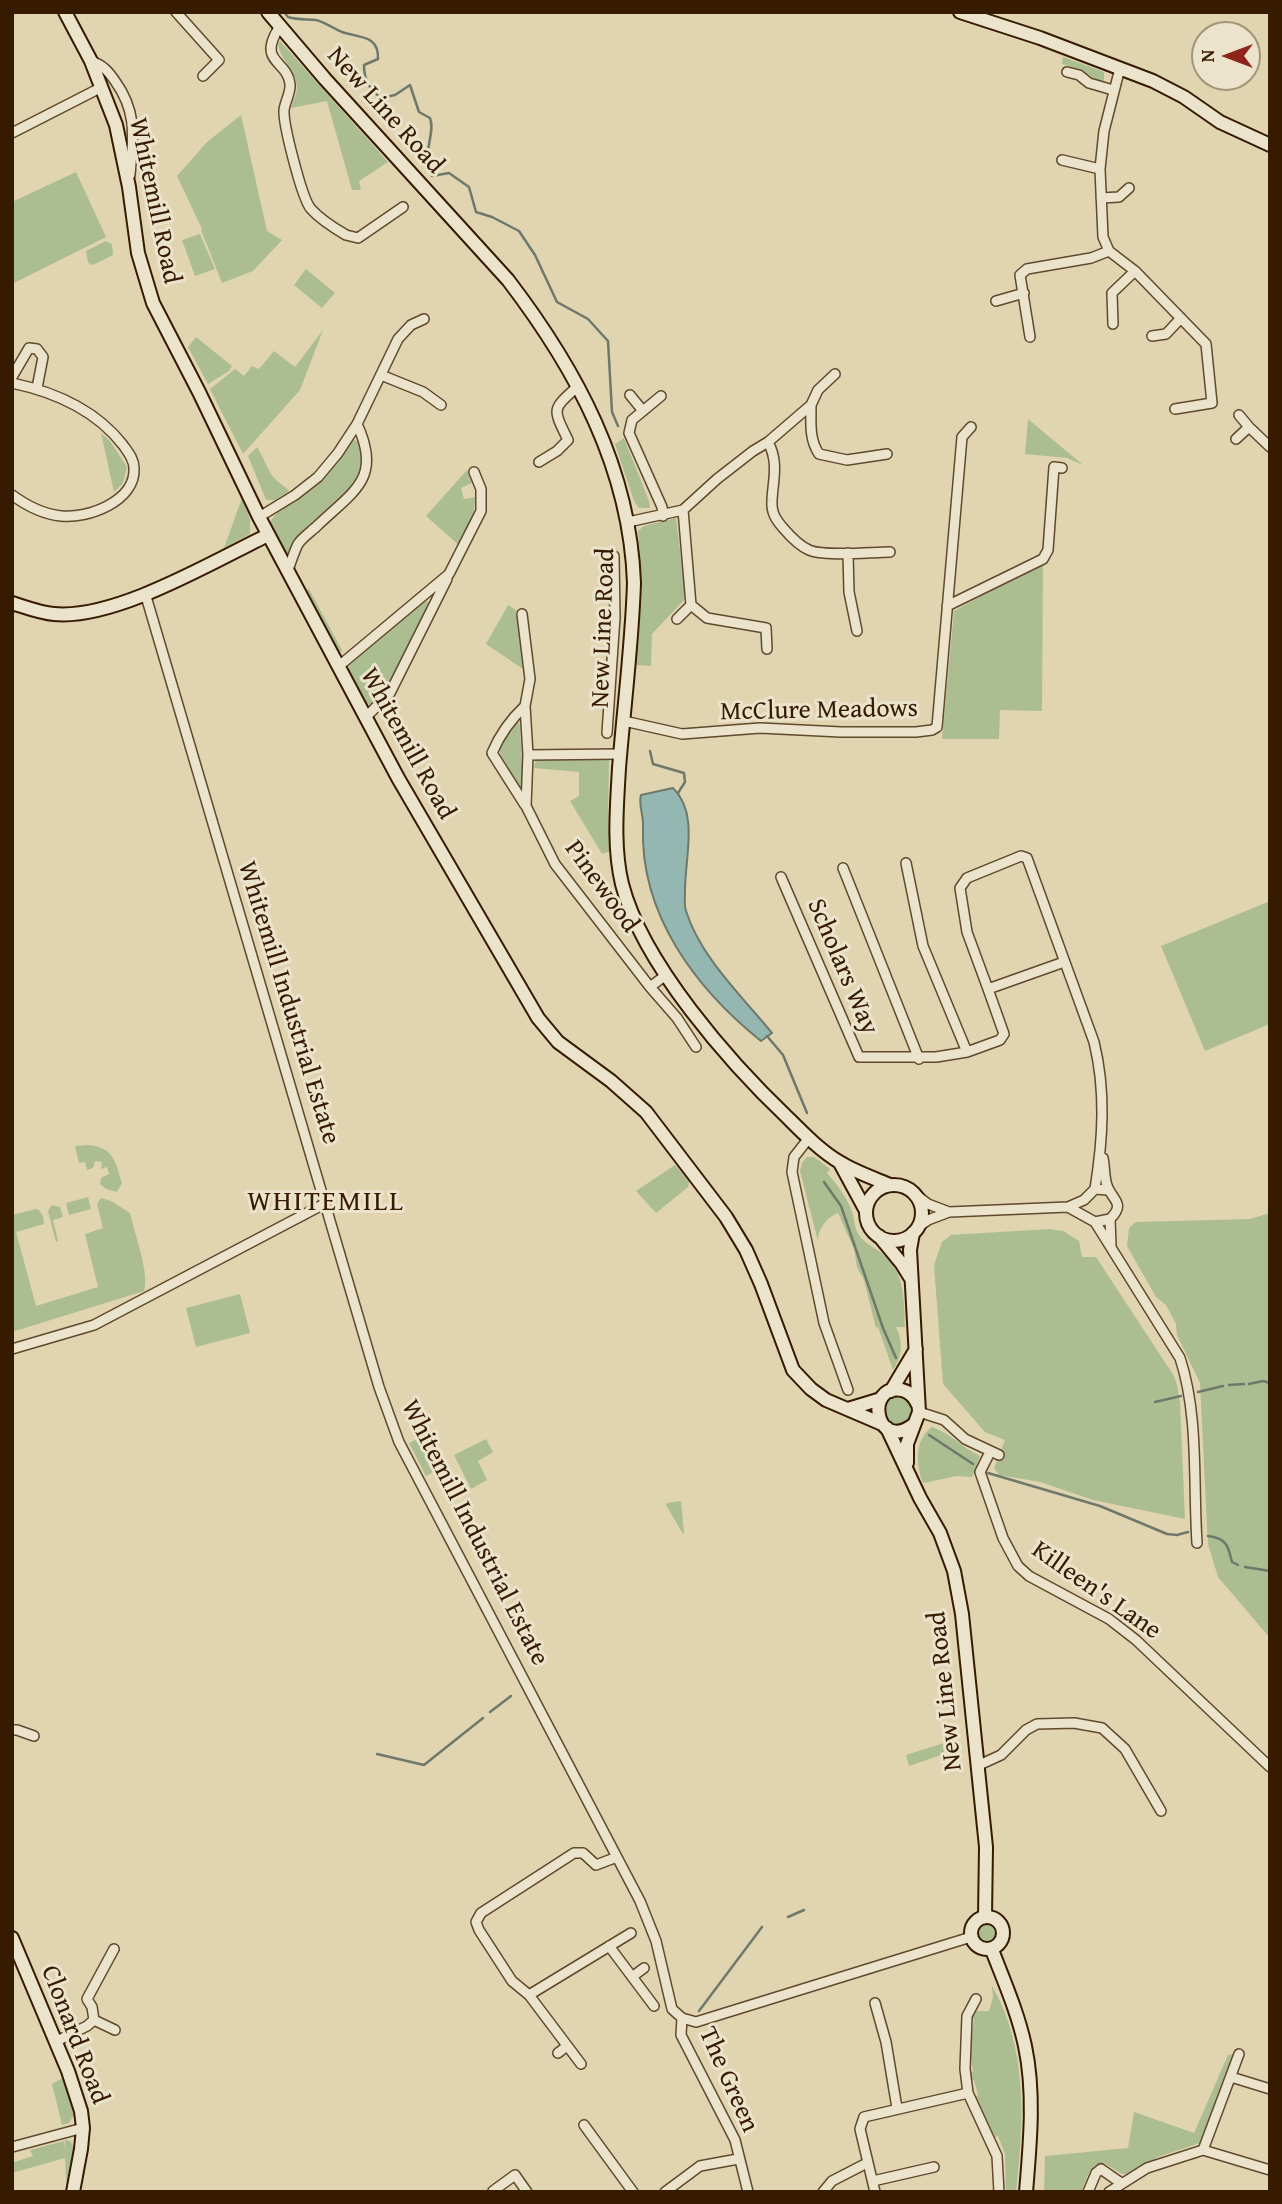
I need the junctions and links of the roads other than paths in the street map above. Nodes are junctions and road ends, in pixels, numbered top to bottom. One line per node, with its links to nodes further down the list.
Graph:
1 (65, 12): 6 (main road, Whitemill Road)
2 (176, 12): 9 (street)
3 (268, 12): 5 (main road, New Line Road)
4 (960, 12): 7 (main road)
5 (280, 26): 19 (street); 33 (main road, New Line Road)
6 (91, 61): 10 (main road, Whitemill Road); 16 (street)
7 (1119, 68): 11 (street); 13 (main road)
8 (1067, 72): 11 (street)
9 (202, 76)
10 (102, 87): 12 (street); 16 (main road, Whitemill Road)
11 (1113, 90): 15 (street)
12 (12, 133)
13 (1270, 145)
14 (1062, 160): 15 (street)
15 (1100, 169): 18 (street)
16 (129, 187): 55 (main road, Whitemill Road)
17 (1129, 188): 18 (street)
18 (1101, 198): 20 (street)
19 (403, 207)
20 (1109, 251): 21 (street); 22 (street)
21 (1135, 271): 24 (street); 26 (street)
22 (1024, 293): 23 (street); 28 (street)
23 (996, 301)
24 (1181, 318): 27 (street); 39 (street)
25 (424, 319): 30 (street)
26 (1113, 324)
27 (1152, 336)
28 (1030, 337)
29 (835, 374): 38 (street)
30 (381, 375): 37 (street); 42 (street)
31 (12, 377): 34 (street)
32 (12, 383): 34 (street)
33 (578, 386): 49 (street); 56 (main road, New Line Road)
34 (37, 388): 52 (street)
35 (630, 395): 40 (street)
36 (661, 396): 40 (street)
37 (442, 405)
38 (811, 405): 46 (street); 48 (street)
39 (1175, 410)
40 (643, 411): 54 (street)
41 (1239, 415): 44 (street)
42 (357, 424): 55 (street); 61 (street)
43 (971, 427): 66 (street, McClure Meadows)
44 (1249, 427): 45 (street); 47 (street)
45 (1236, 439)
46 (768, 442): 53 (street); 59 (street)
47 (1270, 447)
48 (887, 454)
49 (539, 462)
50 (1062, 468): 66 (street)
51 (474, 472): 62 (street)
52 (12, 495)
53 (683, 510): 54 (street); 65 (street)
54 (663, 516): 56 (street)
55 (259, 517): 57 (main road, Whitemill Road)
56 (628, 522): 69 (main road, New Line Road)
57 (268, 535): 61 (main road, Whitemill Road); 63 (main road)
58 (890, 552): 59 (street)
59 (848, 553): 71 (street)
60 (614, 556): 68 (street)
61 (288, 570): 73 (main road, Whitemill Road)
62 (449, 574): 73 (street); 75 (street)
63 (145, 593): 64 (main road); 99 (street, Whitemill Industrial Estate)
64 (12, 603)
65 (691, 605): 70 (street); 72 (street)
66 (947, 606): 76 (street, McClure Meadows)
67 (522, 614): 74 (street, Pinewood)
68 (615, 617): 69 (street); 77 (street)
69 (633, 619): 76 (main road, New Line Road)
70 (677, 619)
71 (857, 631)
72 (767, 649)
73 (339, 666): 75 (main road, Whitemill Road)
74 (525, 706): 79 (street, Pinewood); 80 (street, Pinewood)
75 (366, 717): 114 (main road, Whitemill Road)
76 (624, 721): 78 (main road, New Line Road)
77 (607, 733)
78 (621, 754): 79 (street); 85 (main road, New Line Road)
79 (528, 755): 80 (street, Pinewood)
80 (526, 806): 86 (street, Pinewood)
81 (906, 863): 89 (street)
82 (843, 868): 90 (street, Scholars Way)
83 (780, 877): 90 (street, Scholars Way)
84 (1064, 962): 87 (street); 87 (street, Scholars Way); 92 (street)
85 (666, 975): 86 (street); 91 (main road, New Line Road)
86 (650, 987): 88 (street, Pinewood)
87 (988, 989): 89 (street, Scholars Way)
88 (696, 1047)
89 (967, 1052): 90 (street, Scholars Way)
90 (919, 1059)
91 (809, 1138): 93 (main road, New Line Road); 112 (street)
92 (1102, 1149): 95 (street); 96 (street)
93 (839, 1163): 94 (main road, New Line Road); 101 (main road, New Line Road)
94 (890, 1185): 97 (main road); 101 (main road)
95 (1095, 1189): 96 (street); 98 (street)
96 (1108, 1190): 104 (street)
97 (915, 1194): 102 (street); 106 (main road)
98 (1084, 1200): 100 (street); 103 (street)
99 (326, 1203): 110 (street); 125 (street, Whitemill Industrial Estate)
100 (1068, 1208): 102 (street); 103 (street)
101 (866, 1211): 107 (main road)
102 (949, 1212): 106 (street)
103 (1086, 1215): 105 (street)
104 (1110, 1219): 105 (street); 108 (street)
105 (1095, 1222): 108 (street)
106 (916, 1230): 107 (main road); 109 (main road)
107 (879, 1236): 109 (main road)
108 (1111, 1247): 119 (street)
109 (911, 1279): 111 (main road)
110 (12, 1349)
111 (916, 1349): 113 (main road); 115 (main road)
112 (848, 1390)
113 (886, 1395): 114 (main road); 115 (main road); 117 (main road)
114 (848, 1409): 117 (main road, Whitemill Road)
115 (918, 1409): 116 (main road); 123 (street, Killeen's Lane)
116 (913, 1425): 117 (main road); 118 (main road, New Line Road)
117 (885, 1426): 118 (main road, New Line Road)
118 (908, 1471): 122 (main road, New Line Road)
119 (1197, 1543)
120 (12, 1730): 121 (street)
121 (34, 1736)
122 (977, 1766): 124 (street); 126 (main road, New Line Road)
123 (1270, 1766)
124 (1161, 1811)
125 (617, 1857): 135 (street); 139 (street, Whitemill Industrial Estate)
126 (985, 1917): 128 (main road); 132 (main road)
127 (631, 1933): 130 (street)
128 (971, 1937): 132 (main road); 139 (street)
129 (12, 1938): 142 (main road, Clonard Road)
130 (609, 1946): 134 (street); 135 (street)
131 (114, 1949): 140 (street)
132 (992, 1950): 171 (main road)
133 (644, 1968): 134 (street)
134 (632, 1977): 138 (street)
135 (528, 1995): 143 (street)
136 (976, 1999): 149 (street)
137 (875, 2003): 150 (street)
138 (654, 2006)
139 (682, 2018): 155 (street, The Green)
140 (94, 2020): 141 (street); 142 (street)
141 (114, 2030)
142 (55, 2042): 152 (main road, Clonard Road)
143 (567, 2046): 144 (street); 146 (street)
144 (558, 2053)
145 (1238, 2054): 147 (street)
146 (581, 2064)
147 (1231, 2077): 148 (street); 154 (street)
148 (1270, 2090)
149 (968, 2093): 150 (street); 170 (street)
150 (897, 2108): 156 (street)
151 (584, 2125): 165 (street)
152 (83, 2128): 153 (street); 163 (main road, Clonard Road)
153 (12, 2147)
154 (1203, 2150): 158 (street); 161 (street)
155 (738, 2158): 166 (street, The Green); 167 (street, The Green)
156 (867, 2163): 160 (street); 168 (street)
157 (934, 2167): 160 (street)
158 (1270, 2170)
159 (486, 2181): 162 (street)
160 (873, 2181): 169 (street)
161 (1121, 2183): 172 (street); 173 (street)
162 (494, 2191): 164 (street)
163 (73, 2192)
164 (527, 2192)
165 (633, 2192)
166 (665, 2192)
167 (748, 2192)
168 (822, 2192)
169 (875, 2192)
170 (999, 2192)
171 (1026, 2192)
172 (1088, 2192)
173 (1109, 2192)

